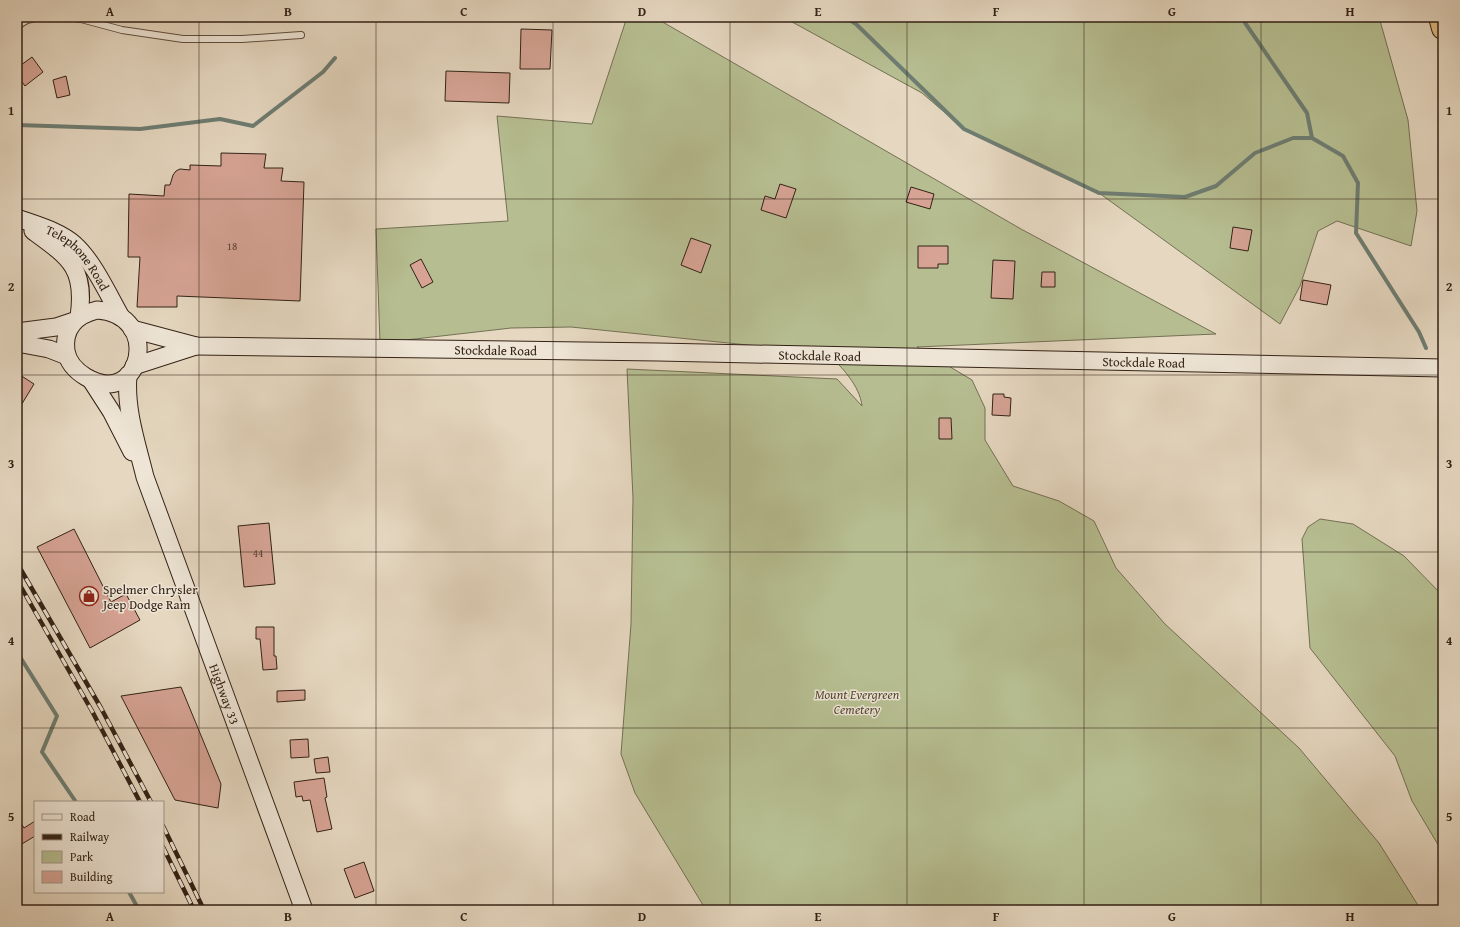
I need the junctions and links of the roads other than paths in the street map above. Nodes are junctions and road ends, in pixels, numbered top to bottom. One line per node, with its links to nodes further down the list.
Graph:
1 (39, 17): 4 (lane)
2 (69, 17): 6 (lane)
3 (1440, 17): 5 (highway)
4 (17, 26)
5 (1443, 28)
6 (301, 35)
7 (17, 218): 8 (street, Telephone Road); 9 (street, Telephone Road)
8 (77, 319): 9 (street); 10 (street); 13 (street)
9 (126, 323): 12 (street, Stockdale Road); 15 (street)
10 (17, 332)
11 (17, 344): 13 (street)
12 (196, 346): 14 (street, Stockdale Road); 15 (street, Stockdale Road)
13 (67, 356): 16 (street)
14 (1443, 368)
15 (131, 371): 16 (street); 17 (street, Highway 33)
16 (91, 380): 17 (street, Highway 33)
17 (145, 477): 18 (street, Highway 33)
18 (304, 910)

